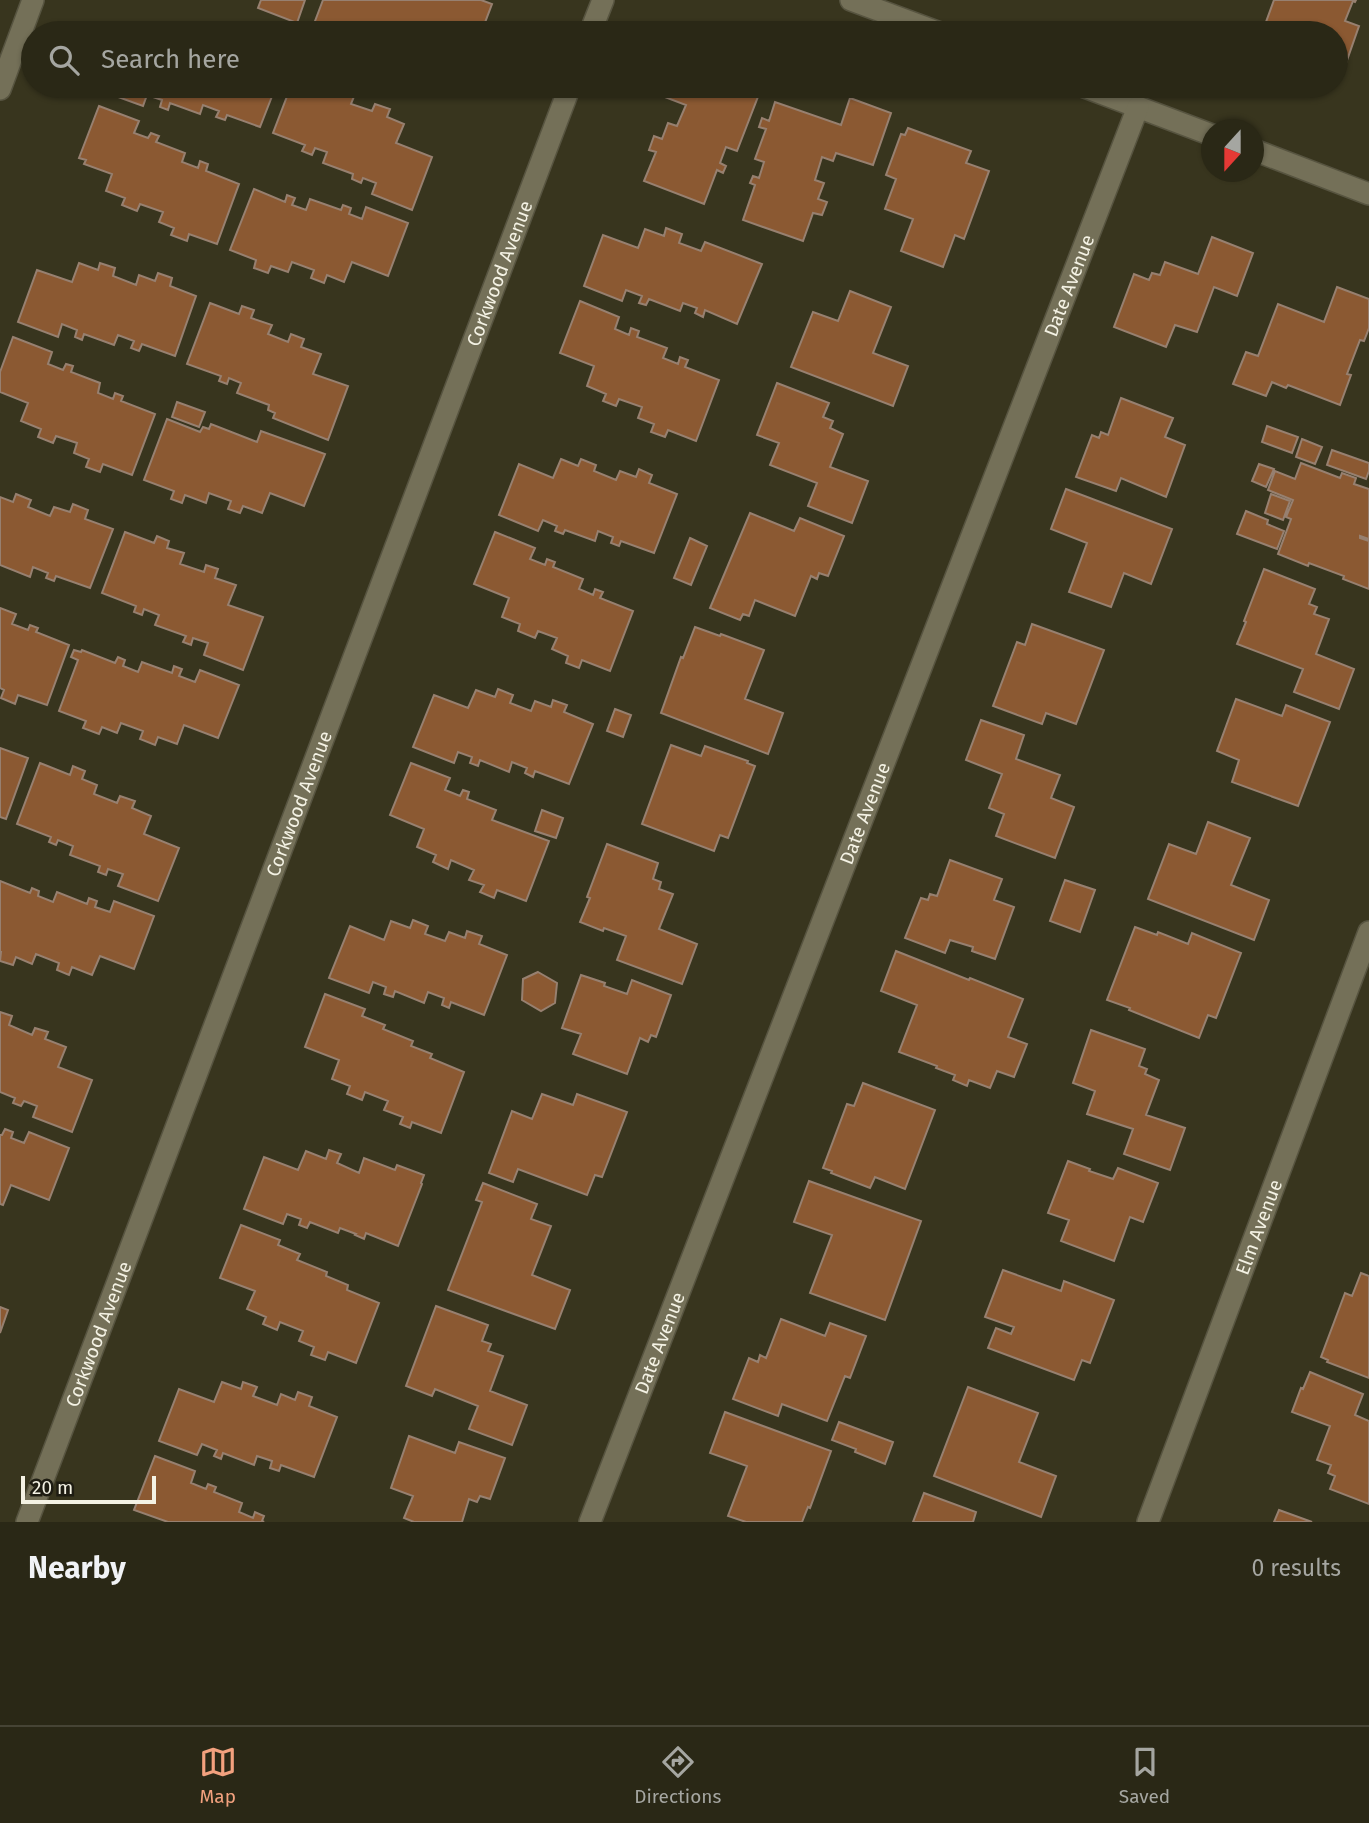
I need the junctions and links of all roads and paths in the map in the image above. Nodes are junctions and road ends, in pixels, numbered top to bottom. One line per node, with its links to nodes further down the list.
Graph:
1 (33, 0): 4 (street)
2 (603, 0): 5 (street)
3 (851, 0): 6 (street)
4 (25, 21)
5 (595, 21)
6 (908, 21)
7 (21, 32): 8 (street)
8 (0, 89)
9 (565, 98): 16 (street, Corkwood Avenue)
10 (1114, 98): 11 (street)
11 (1138, 107): 12 (street); 17 (street, Date Avenue)
12 (1201, 131)
13 (1264, 154): 14 (street)
14 (1369, 194)
15 (1369, 932): 18 (street, Elm Avenue)
16 (27, 1522)
17 (590, 1522)
18 (1148, 1522)

